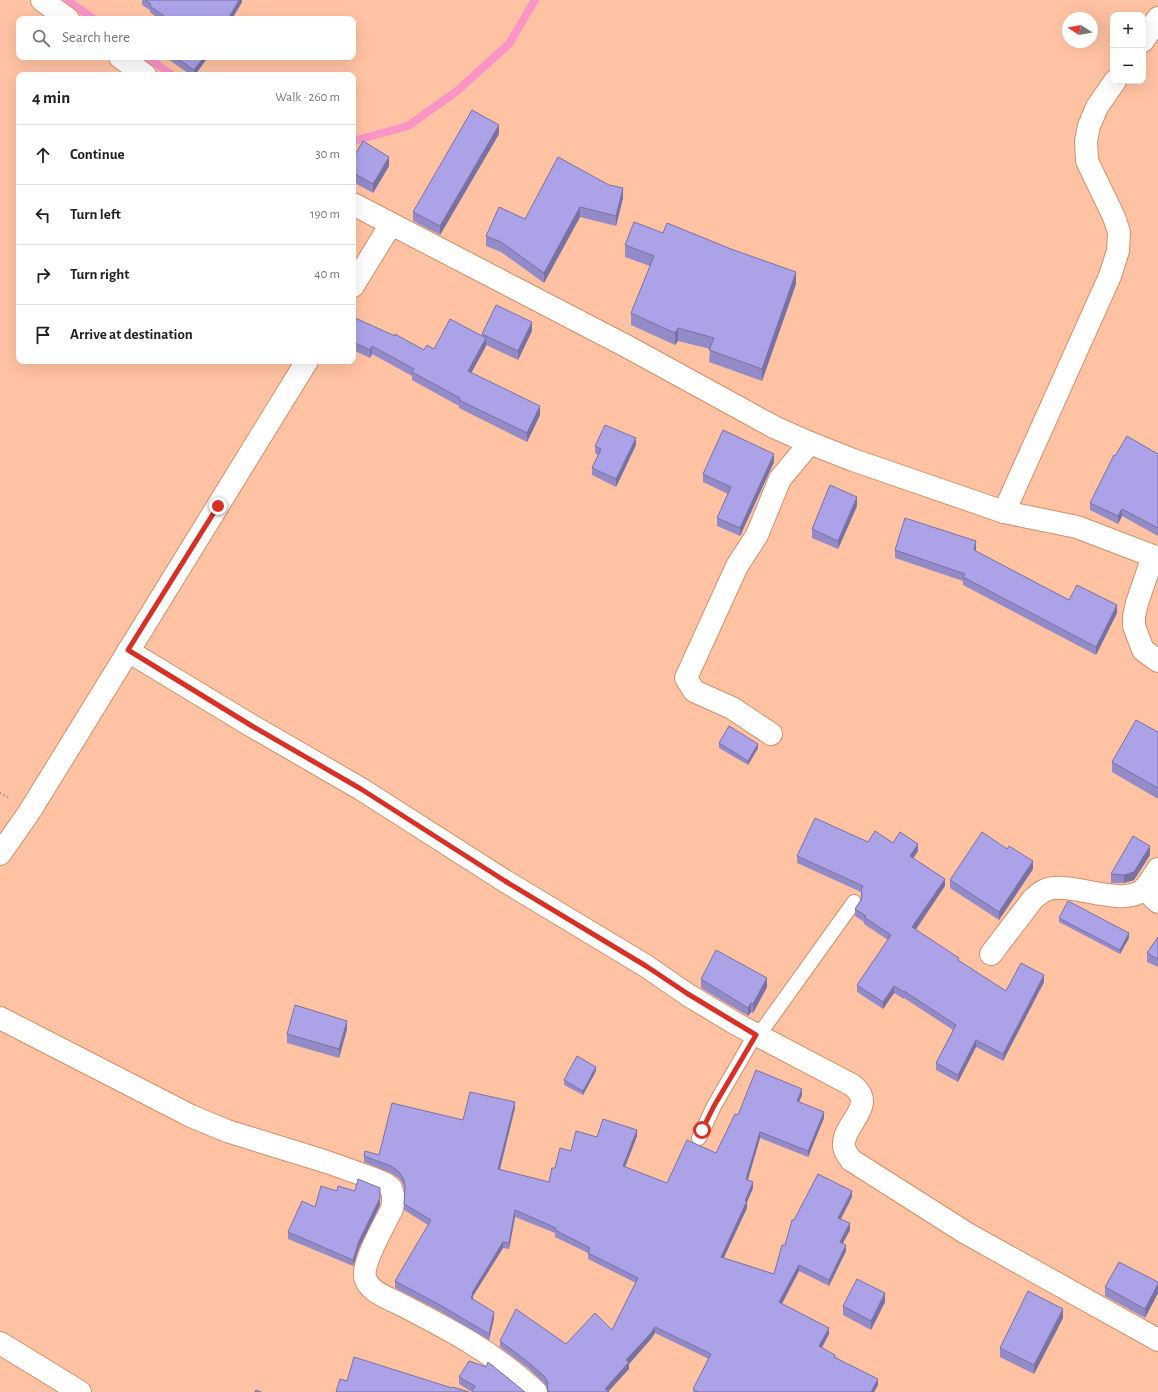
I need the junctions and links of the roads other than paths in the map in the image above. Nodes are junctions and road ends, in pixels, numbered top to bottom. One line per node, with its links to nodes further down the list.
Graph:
1 (42, 0): 2 (street)
2 (64, 16)
3 (1158, 18): 4 (street)
4 (1146, 36)
5 (124, 60): 6 (street)
6 (141, 72)
7 (1113, 84): 13 (street)
8 (356, 206): 9 (street)
9 (391, 224): 10 (street); 12 (street)
10 (356, 281)
11 (305, 364): 15 (street)
12 (810, 443): 13 (street); 17 (street)
13 (1004, 512): 14 (street)
14 (1156, 557): 16 (street)
15 (128, 650): 18 (street); 24 (street)
16 (1158, 661)
17 (771, 734)
18 (0, 854)
19 (1158, 869): 20 (street)
20 (1151, 896): 22 (street)
21 (854, 902): 24 (lane)
22 (991, 954)
23 (0, 1018): 29 (street)
24 (757, 1035): 25 (lane); 26 (street)
25 (699, 1138)
26 (1158, 1340)
27 (0, 1343): 28 (street)
28 (80, 1392)
29 (536, 1392)

